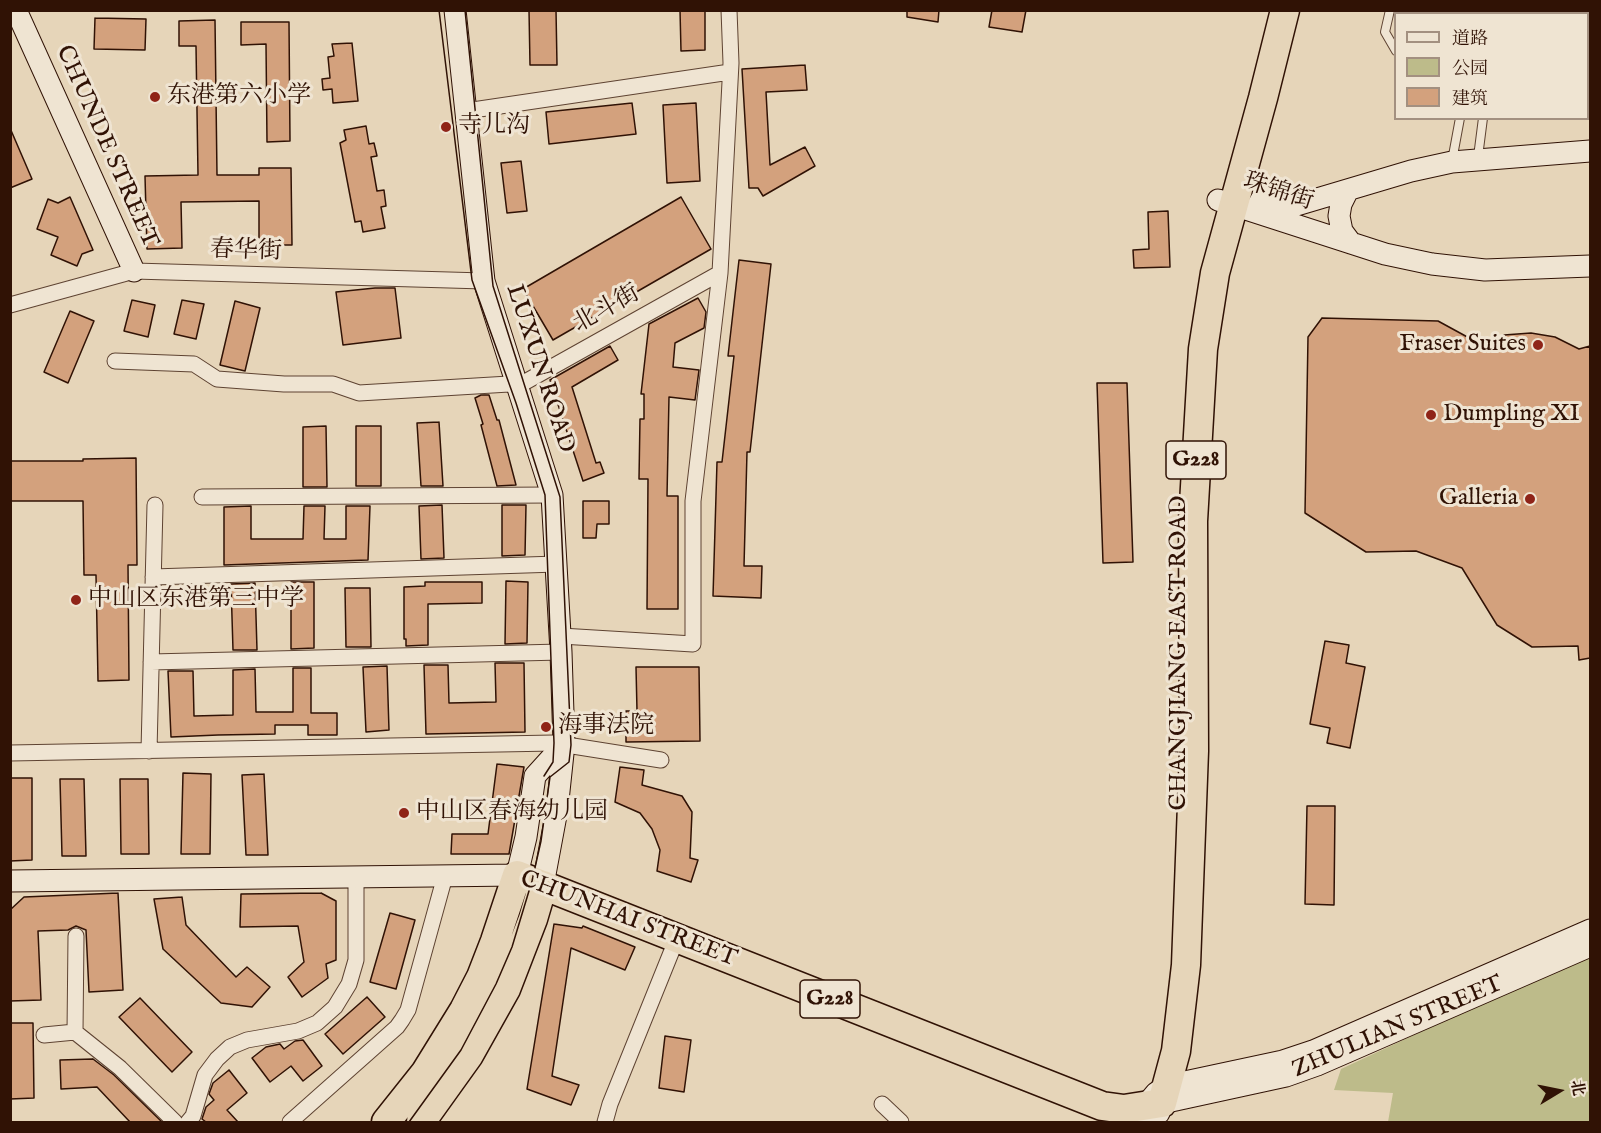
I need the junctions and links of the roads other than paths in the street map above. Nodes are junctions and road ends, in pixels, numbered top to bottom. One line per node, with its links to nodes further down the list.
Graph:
1 (16, 10): 19 (main road, CHUNDE STREET)
2 (455, 10): 9 (main road, LUXUN ROAD)
3 (729, 10): 8 (street)
4 (1270, 10): 16 (highway, CHANGJIANG EAST ROAD / G228)
5 (1285, 10): 16 (highway, CHANGJIANG EAST ROAD / G228)
6 (1390, 10): 7 (lane)
7 (1394, 49)
8 (730, 72): 9 (street); 20 (street)
9 (466, 111): 21 (main road, LUXUN ROAD)
10 (1460, 120): 14 (lane)
11 (1483, 120): 13 (lane)
12 (1590, 151): 13 (main road, 珠锦街)
13 (1477, 159): 14 (main road, 珠锦街)
14 (1452, 162): 15 (main road, 珠锦街)
15 (1348, 190): 16 (main road, 珠锦街); 17 (main road)
16 (1229, 199): 17 (main road, 珠锦街); 47 (highway, CHANGJIANG EAST ROAD / G228)
17 (1351, 243): 18 (main road, 珠锦街)
18 (1590, 266)
19 (134, 271): 21 (street, 春华街); 22 (street, 春华街)
20 (720, 273): 24 (street, 北斗街); 30 (street)
21 (484, 281): 24 (main road, LUXUN ROAD)
22 (10, 306)
23 (115, 361): 24 (street)
24 (518, 386): 25 (main road, LUXUN ROAD)
25 (552, 495): 26 (street); 28 (main road, LUXUN ROAD)
26 (202, 497)
27 (155, 505): 29 (street)
28 (557, 564): 29 (street); 30 (main road, LUXUN ROAD)
29 (153, 578): 31 (street)
30 (561, 644): 31 (street); 32 (main road, LUXUN ROAD)
31 (151, 662): 33 (street)
32 (564, 744): 33 (street); 35 (street); 39 (main road, LUXUN ROAD)
33 (149, 751): 34 (street)
34 (10, 753)
35 (661, 760)
36 (446, 876): 37 (main road, CHUNHAI STREET); 39 (main road, CHUNHAI STREET); 50 (street)
37 (356, 877): 38 (main road, CHUNHAI STREET); 49 (street)
38 (10, 880)
39 (530, 880): 42 (highway, CHUNHAI STREET / G228); 51 (highway); 52 (highway)
40 (1590, 930): 47 (main road, ZHULIAN STREET)
41 (76, 936): 44 (street)
42 (677, 938): 47 (highway, CHUNHAI STREET / G228); 53 (street)
43 (1590, 946): 47 (main road, ZHULIAN STREET)
44 (75, 1032): 45 (street); 48 (street)
45 (44, 1035)
46 (882, 1104): 54 (street)
47 (1154, 1108)
48 (174, 1122)
49 (188, 1122)
50 (290, 1122)
51 (386, 1122)
52 (421, 1122)
53 (605, 1122)
54 (901, 1122)

